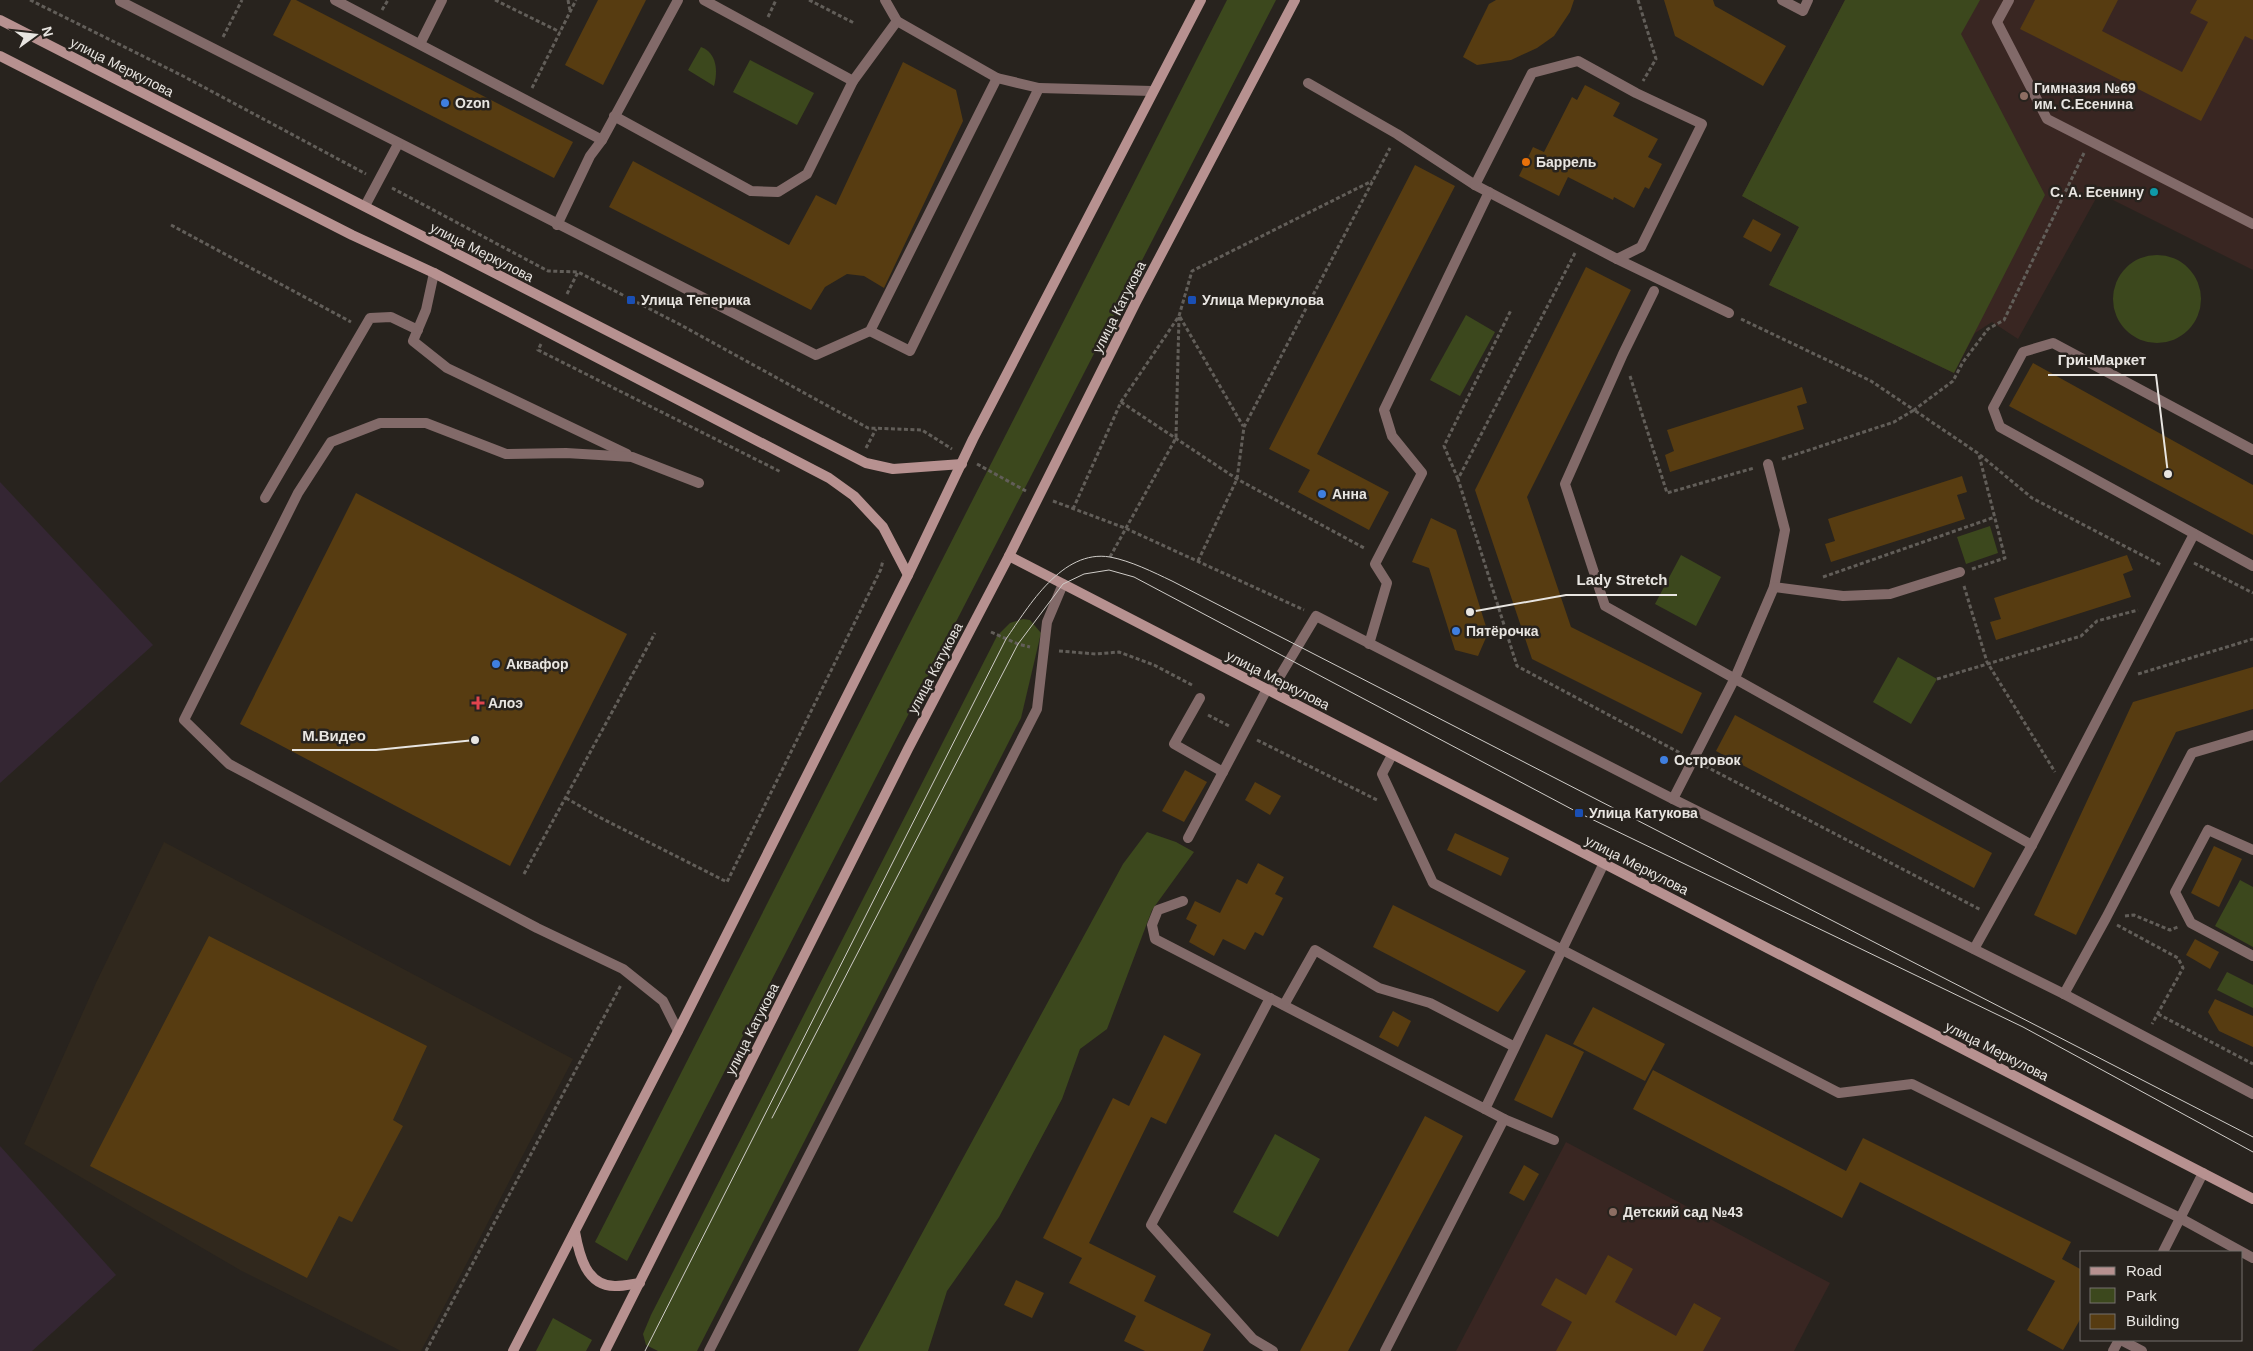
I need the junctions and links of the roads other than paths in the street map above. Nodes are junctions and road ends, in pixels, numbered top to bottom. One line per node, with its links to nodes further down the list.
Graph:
1 (119, 0): 23 (street)
2 (335, 0): 14 (street)
3 (442, 0): 14 (street)
4 (678, 0): 21 (street)
5 (704, 0): 17 (street)
6 (886, 0): 13 (street)
7 (1201, 0): 20 (street)
8 (1295, 0): 42 (street, улица Катукова)
9 (1782, 0): 10 (street)
10 (1808, 0)
11 (2009, 0): 27 (street)
12 (0, 20): 26 (street, улица Меркулова)
13 (897, 22): 16 (street); 17 (street)
14 (420, 44): 22 (street)
15 (0, 56): 30 (street)
16 (997, 78): 19 (street); 34 (street)
17 (853, 81): 21 (street)
18 (1308, 83): 24 (street)
19 (1039, 88): 20 (street); 34 (street)
20 (1152, 91): 37 (street)
21 (614, 116): 22 (street)
22 (602, 140): 28 (street)
23 (398, 144): 26 (street); 28 (street)
24 (1475, 185): 25 (street); 29 (street)
25 (1489, 192): 29 (street); 48 (street)
26 (365, 206): 37 (street, улица Меркулова)
27 (2253, 224)
28 (556, 225): 34 (street)
29 (1617, 260): 32 (street)
30 (434, 273): 33 (street); 45 (street)
31 (1654, 291): 49 (street)
32 (1729, 313)
33 (418, 330): 36 (street); 40 (street)
34 (870, 331)
35 (2253, 450): 41 (street)
36 (632, 457): 39 (street); 67 (street)
37 (964, 460): 45 (street)
38 (1768, 464): 47 (street)
39 (699, 483)
40 (265, 498)
41 (2194, 534): 43 (street); 57 (street)
42 (1009, 556): 46 (street, улица Меркулова); 79 (street, улица Катукова)
43 (2253, 566)
44 (1960, 572): 47 (street)
45 (908, 575): 67 (street)
46 (1063, 584): 50 (street, улица Меркулова); 83 (street)
47 (1774, 587): 49 (street)
48 (1369, 644): 50 (street); 55 (street)
49 (1735, 678): 55 (street); 57 (street)
50 (1269, 690): 53 (street, улица Меркулова); 54 (street)
51 (1200, 698): 54 (street)
52 (2253, 735): 64 (street)
53 (1392, 754): 59 (street, улица Меркулова); 62 (street)
54 (1223, 772): 56 (street)
55 (1673, 799): 61 (street)
56 (1188, 838)
57 (2032, 845): 61 (street)
58 (2253, 850): 63 (street)
59 (1604, 863): 62 (street); 73 (street, улица Меркулова)
60 (1183, 901): 65 (street)
61 (1974, 949): 64 (street)
62 (1561, 951): 68 (street); 75 (street)
63 (2253, 956)
64 (2064, 994): 69 (street)
65 (1270, 998): 66 (street); 84 (street)
66 (1284, 1005): 68 (street); 70 (street)
67 (678, 1030): 76 (street)
68 (1513, 1046): 70 (street)
69 (2253, 1094)
70 (1484, 1108): 71 (street)
71 (1504, 1119): 72 (street); 85 (street)
72 (1554, 1140)
73 (2202, 1173): 74 (street, улица Меркулова); 75 (street)
74 (2253, 1199)
75 (2180, 1218): 77 (street); 78 (street)
76 (574, 1232): 79 (street); 82 (street)
77 (2164, 1251)
78 (2240, 1251)
79 (640, 1283): 81 (street, улица Катукова)
80 (2122, 1341): 86 (street)
81 (609, 1349)
82 (513, 1351)
83 (709, 1351)
84 (1273, 1351)
85 (1385, 1351)
86 (2142, 1351)

